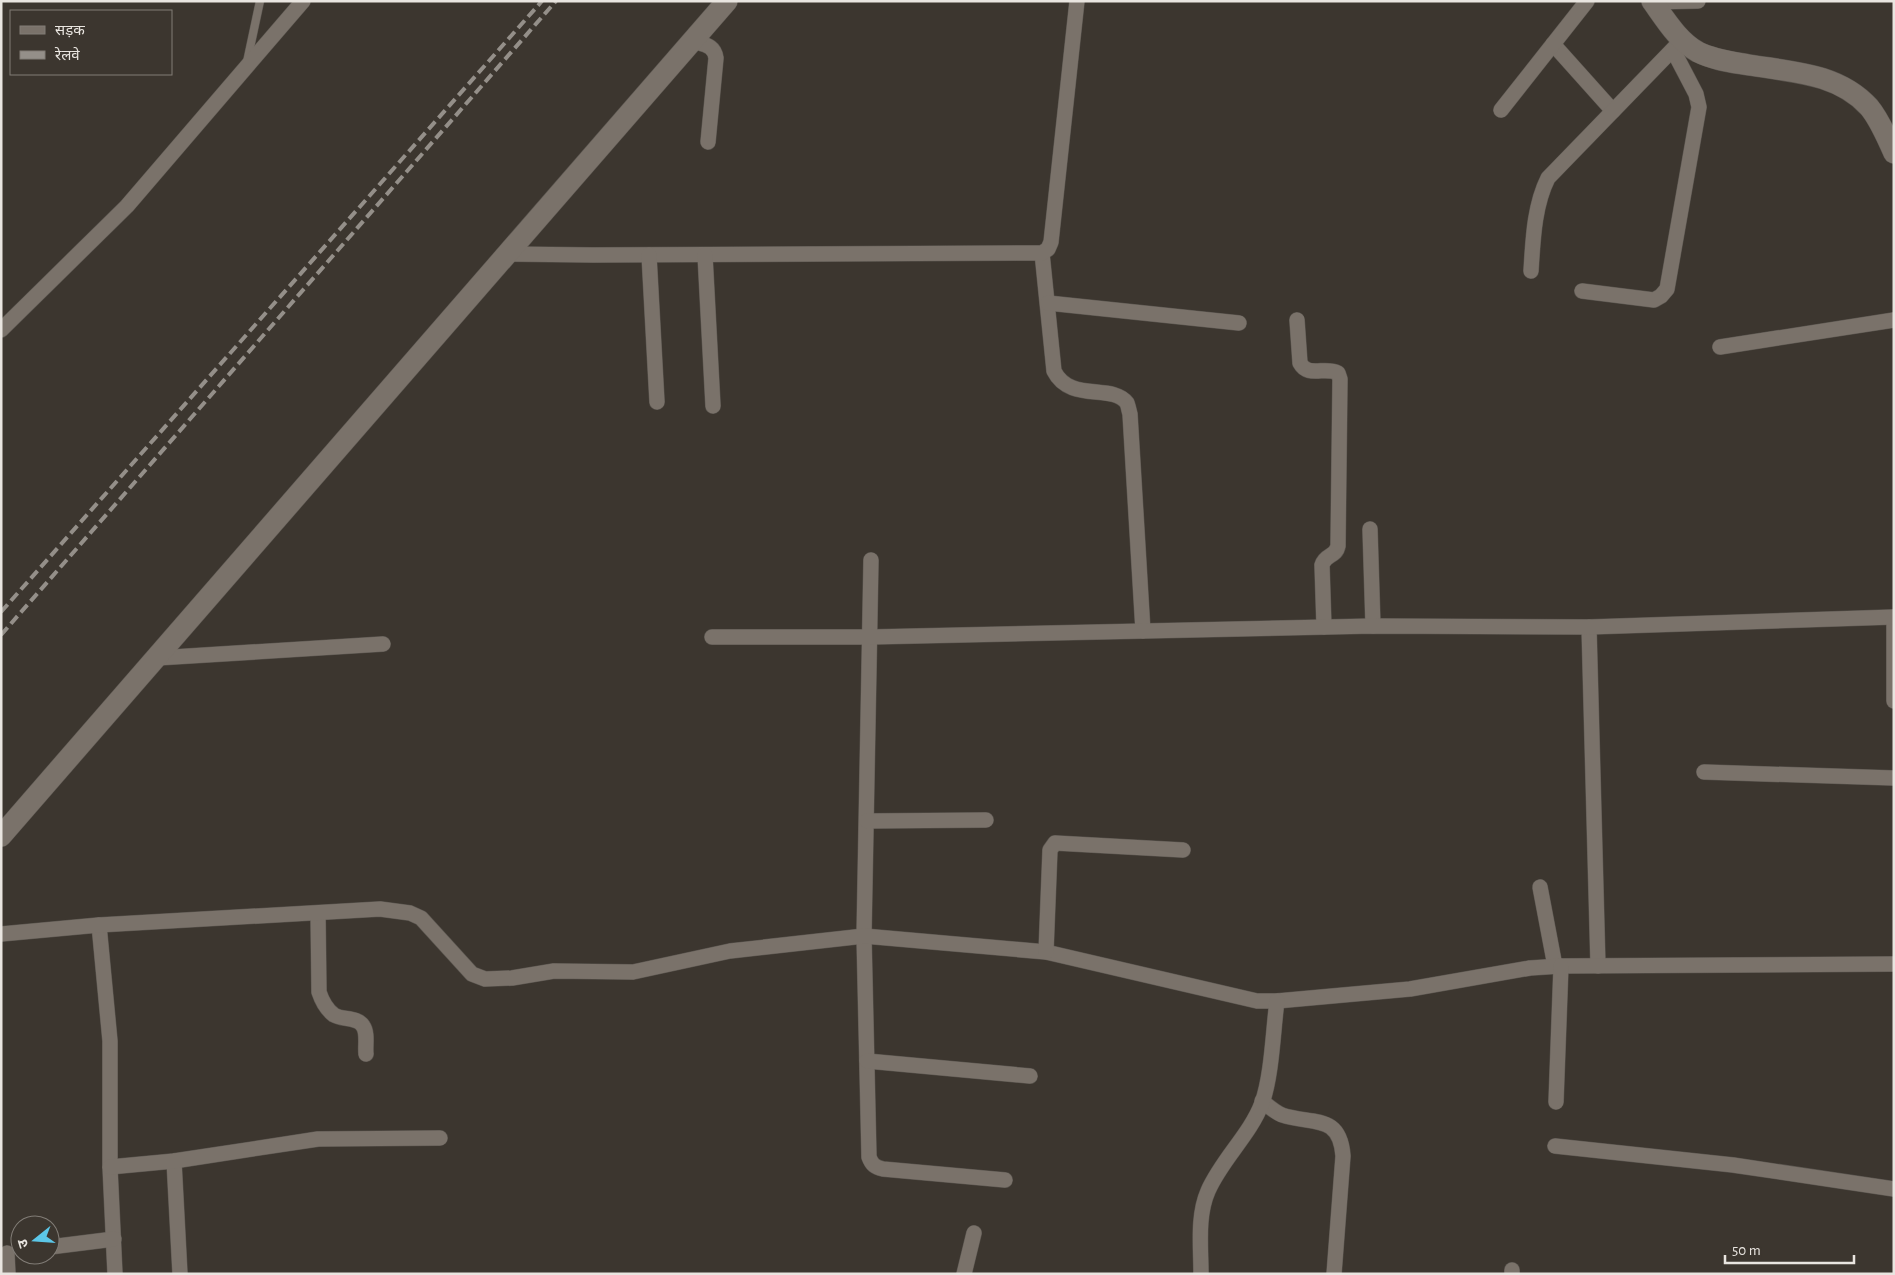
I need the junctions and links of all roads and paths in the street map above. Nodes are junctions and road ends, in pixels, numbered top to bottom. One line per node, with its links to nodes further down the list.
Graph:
1 (260, 1): 11 (lane)
2 (303, 1): 11 (street)
3 (727, 1): 8 (street)
4 (1077, 1): 17 (street)
5 (1587, 1): 9 (street)
6 (1698, 1): 7 (street)
7 (1652, 2): 10 (street)
8 (693, 40): 14 (street); 16 (street)
9 (1553, 44): 12 (street); 13 (street)
10 (1678, 45): 13 (street); 15 (street); 21 (street)
11 (246, 67): 26 (street)
12 (1501, 110)
13 (1613, 111): 20 (street)
14 (708, 142)
15 (1894, 153)
16 (508, 254): 18 (street); 40 (street)
17 (1042, 254): 19 (street); 22 (street)
18 (649, 255): 19 (street); 28 (street)
19 (705, 255): 29 (street)
20 (1531, 271)
21 (1582, 291)
22 (1048, 303): 25 (street); 36 (street)
23 (1297, 320): 35 (street)
24 (1894, 320): 27 (street)
25 (1239, 322)
26 (1, 330)
27 (1720, 347)
28 (657, 402)
29 (713, 406)
30 (1370, 529): 33 (street)
31 (871, 560): 38 (street)
32 (1894, 617): 34 (street); 41 (street)
33 (1373, 626): 34 (street); 35 (street)
34 (1589, 626): 56 (street)
35 (1324, 627): 36 (street)
36 (1143, 631): 38 (street)
37 (712, 637): 38 (street)
38 (870, 637): 45 (street)
39 (383, 644): 40 (street)
40 (157, 658): 46 (street)
41 (1894, 701)
42 (1704, 772): 43 (street)
43 (1894, 778)
44 (986, 820): 45 (street)
45 (867, 821): 52 (street)
46 (1, 836)
47 (1183, 850): 53 (street)
48 (1540, 887): 55 (street)
49 (318, 913): 50 (street); 52 (street); 58 (street)
50 (99, 925): 51 (street); 66 (street)
51 (1, 934)
52 (864, 936): 53 (street); 59 (street)
53 (1046, 952): 57 (street)
54 (1894, 964): 56 (street)
55 (1558, 966): 56 (street); 57 (street); 62 (street)
56 (1598, 966)
57 (1277, 1001): 61 (street)
58 (366, 1054)
59 (867, 1061): 60 (street); 67 (street)
60 (1030, 1076)
61 (1262, 1102): 77 (street); 78 (street)
62 (1556, 1102)
63 (440, 1138): 65 (street)
64 (1555, 1146): 68 (street)
65 (174, 1161): 66 (street); 75 (street)
66 (110, 1167): 70 (street)
67 (1005, 1180)
68 (1894, 1189)
69 (974, 1234): 76 (street)
70 (114, 1239): 71 (street); 74 (street)
71 (60, 1246)
72 (9, 1252): 73 (street)
73 (8, 1274)
74 (115, 1274)
75 (180, 1274)
76 (964, 1274)
77 (1201, 1274)
78 (1334, 1274)

